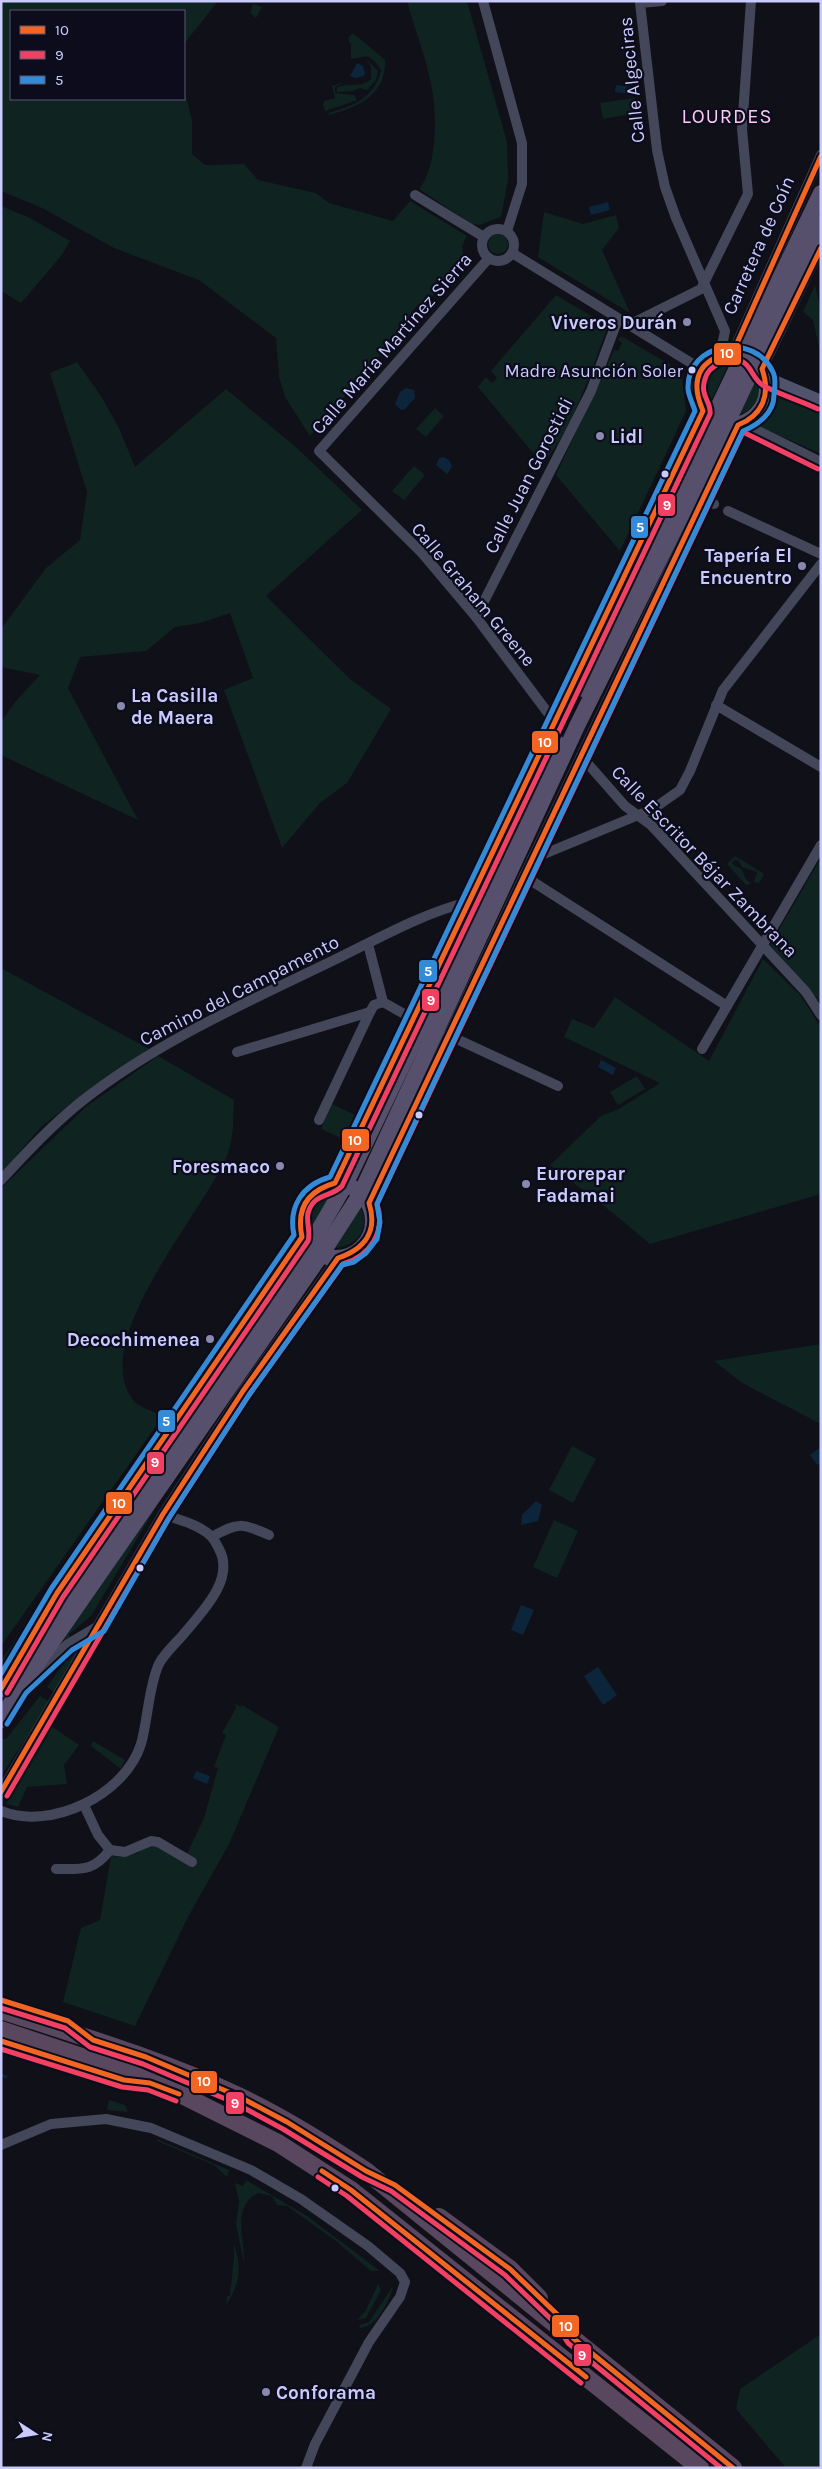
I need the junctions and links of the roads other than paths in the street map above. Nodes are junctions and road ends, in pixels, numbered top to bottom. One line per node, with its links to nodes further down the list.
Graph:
1 (483, 1): 8 (street)
2 (662, 1): 13 (street, Calle Algeciras)
3 (751, 1): 13 (street)
4 (821, 155): 17 (street, Carretera de Coín)
5 (821, 193): 17 (main road)
6 (415, 195): 9 (street)
7 (821, 223): 17 (main road)
8 (507, 231): 9 (street); 11 (street)
9 (484, 237): 12 (street)
10 (821, 247): 17 (street)
11 (512, 253): 12 (street); 14 (street)
12 (489, 258): 21 (street, Calle María Martínez Sierra)
13 (705, 286): 15 (street); 16 (street, Calle Algeciras)
14 (618, 319): 15 (street); 28 (street, Calle Juan Gorostidi)
15 (629, 325): 18 (street)
16 (715, 356): 17 (main road); 18 (main road)
17 (752, 363): 19 (street); 20 (main road); 20 (main road)
18 (701, 369): 20 (main road)
19 (821, 402)
20 (724, 421): 22 (street); 23 (street); 30 (street); 51 (main road); 52 (main road)
21 (320, 451): 28 (street, Calle Graham Greene)
22 (821, 462)
23 (702, 499): 24 (street); 31 (street)
24 (714, 504)
25 (728, 511): 26 (street)
26 (821, 554)
27 (821, 564): 29 (street)
28 (476, 617): 30 (street, Calle Graham Greene)
29 (716, 705): 32 (street); 33 (street)
30 (554, 721): 37 (street)
31 (581, 756): 33 (street, Calle Escritor Béjar Zambrana); 35 (street)
32 (821, 767)
33 (637, 815): 35 (street); 39 (street, Calle Escritor Béjar Zambrana)
34 (821, 845): 39 (street)
35 (532, 859): 36 (street)
36 (524, 876): 41 (street); 45 (street)
37 (468, 902): 38 (street, Camino del Campamento); 44 (street)
38 (368, 944): 40 (street); 50 (street, Camino del Campamento)
39 (761, 945): 41 (street); 43 (street, Calle Escritor Béjar Zambrana)
40 (383, 1002): 42 (street); 44 (street)
41 (727, 1006): 46 (street)
42 (370, 1012): 47 (street); 49 (street)
43 (821, 1015)
44 (413, 1018): 51 (street)
45 (448, 1035): 48 (street); 52 (street)
46 (702, 1049)
47 (237, 1052)
48 (558, 1086)
49 (319, 1120)
50 (1, 1180)
51 (340, 1184): 52 (main road); 53 (main road); 53 (main road)
52 (365, 1198): 53 (main road); 54 (main road)
53 (311, 1246): 54 (main road); 59 (main road); 60 (main road)
54 (338, 1258): 55 (street)
55 (163, 1514): 57 (street); 58 (street)
56 (269, 1535): 57 (street)
57 (212, 1536): 63 (street)
58 (98, 1626): 59 (street); 62 (street)
59 (20, 1688): 61 (main road)
60 (1, 1689)
61 (1, 1720)
62 (1, 1792)
63 (84, 1805): 64 (street); 65 (street)
64 (1, 1810)
65 (110, 1850): 66 (street); 67 (street)
66 (192, 1862)
67 (56, 1869)
68 (1, 2000): 72 (highway)
69 (1, 2010): 72 (highway)
70 (1, 2030): 73 (highway)
71 (1, 2040): 73 (highway)
72 (93, 2040): 77 (highway)
73 (150, 2083): 76 (highway)
74 (1, 2146): 75 (street)
75 (306, 2468)
76 (700, 2468)
77 (733, 2468)

